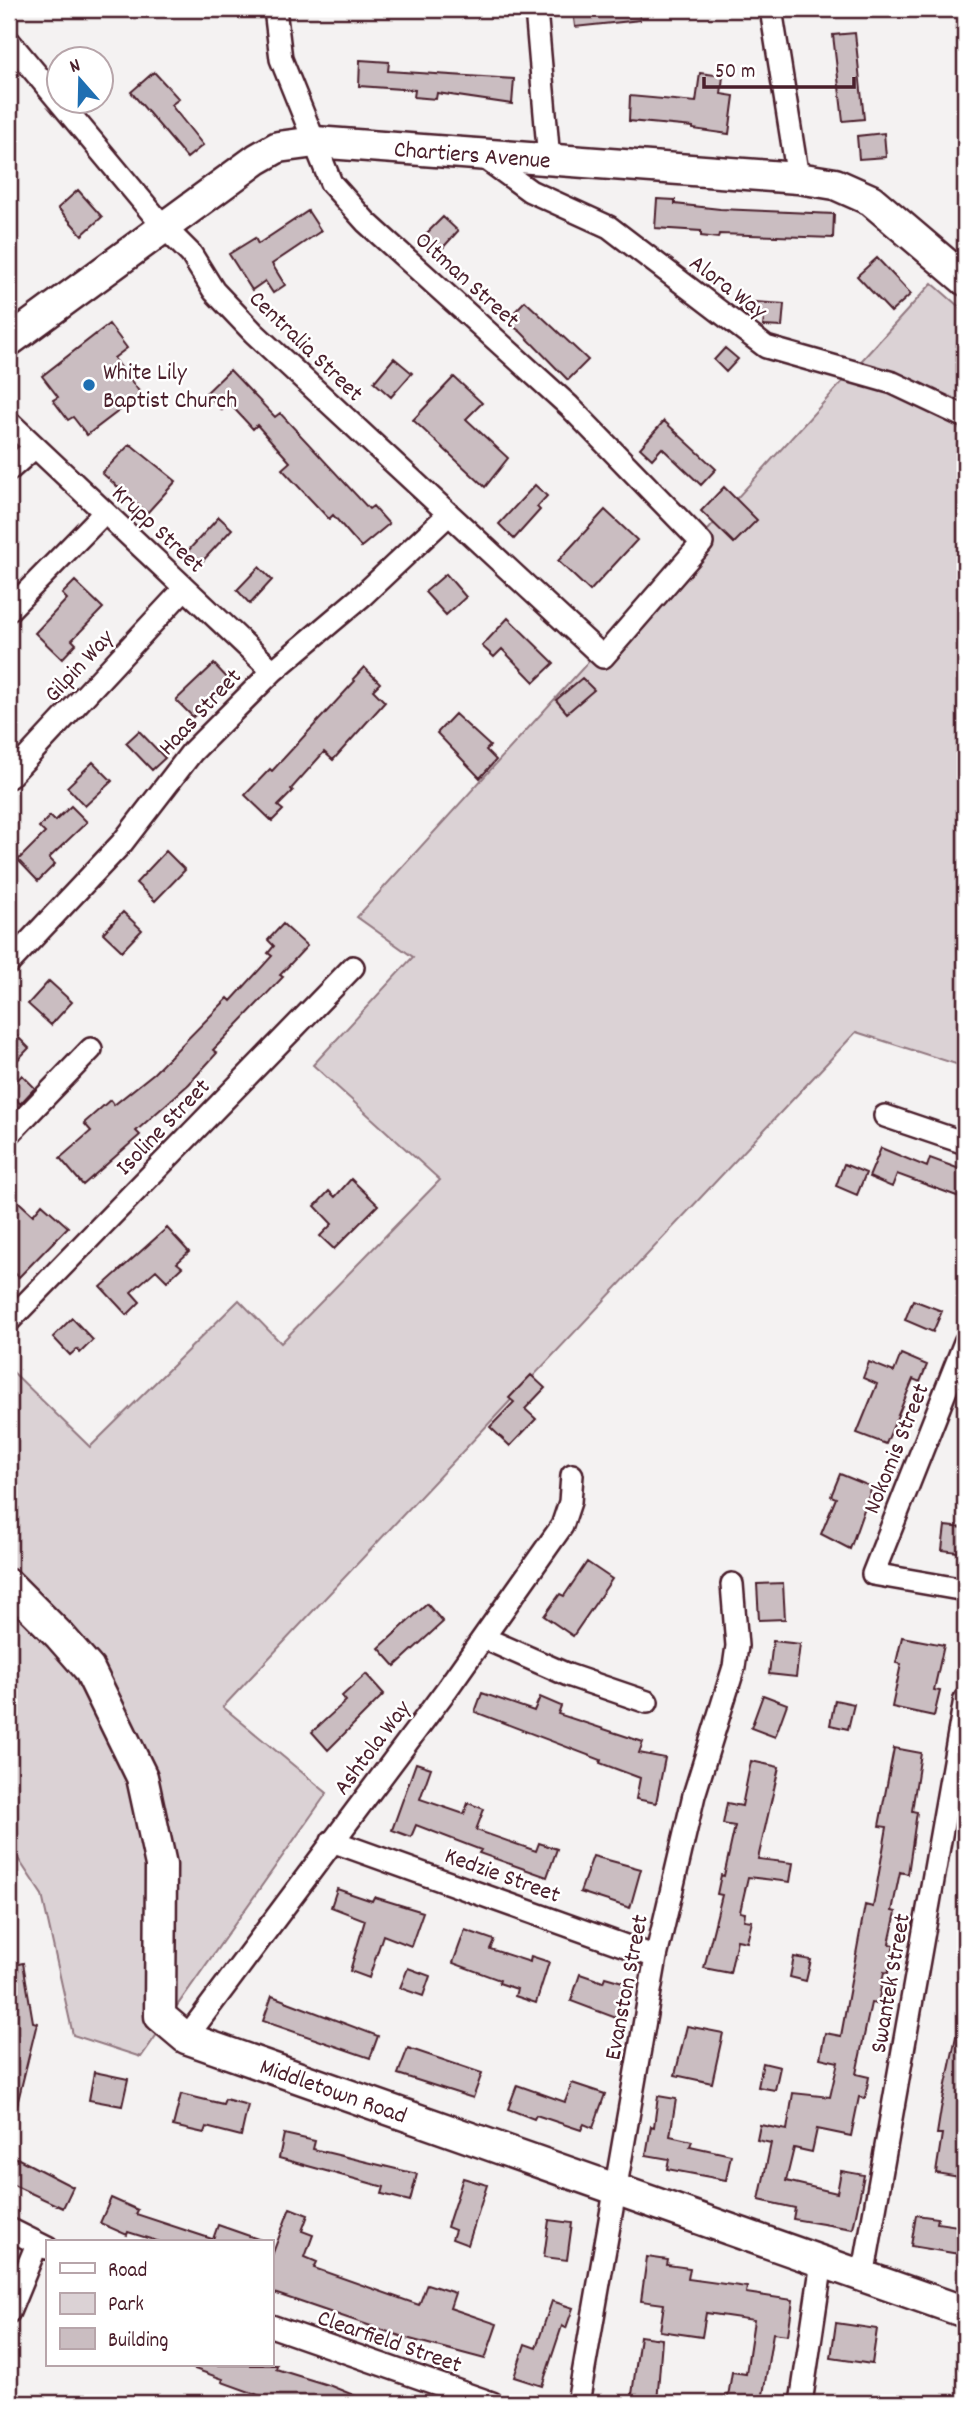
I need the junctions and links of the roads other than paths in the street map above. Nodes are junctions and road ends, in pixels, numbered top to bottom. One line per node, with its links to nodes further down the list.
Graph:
1 (275, 9): 5 (street, Oltman Street)
2 (536, 9): 7 (street)
3 (771, 9): 8 (street)
4 (9, 41): 9 (street, Centralia Street)
5 (315, 142): 6 (street, Chartiers Avenue); 9 (street, Chartiers Avenue); 20 (street, Oltman Street)
6 (482, 156): 7 (street, Chartiers Avenue); 12 (street, Alora Way)
7 (549, 160): 8 (street, Chartiers Avenue)
8 (798, 178): 10 (street, Chartiers Avenue)
9 (163, 226): 11 (street, Chartiers Avenue); 17 (street, Centralia Street)
10 (965, 280)
11 (9, 341)
12 (965, 417)
13 (9, 422): 14 (street, Krupp Street)
14 (35, 447): 15 (street); 16 (street, Krupp Street)
15 (9, 470)
16 (104, 513): 18 (street, Krupp Street); 19 (street)
17 (449, 514): 20 (street, Centralia Street); 21 (street, Haas Street)
18 (185, 588): 21 (street, Krupp Street); 22 (street, Gilpin Way)
19 (9, 610)
20 (603, 657)
21 (274, 671): 23 (street, Haas Street)
22 (9, 777)
23 (9, 963)
24 (353, 967): 29 (street, Isoline Street)
25 (91, 1049): 27 (street)
26 (885, 1115): 28 (street)
27 (9, 1134)
28 (965, 1143)
29 (9, 1321)
30 (965, 1342): 34 (street, Nokomis Street)
31 (572, 1475): 35 (street, Ashtola Way)
32 (732, 1584): 39 (street, Evanston Street)
33 (9, 1585): 40 (street, Middletown Road)
34 (965, 1590)
35 (484, 1638): 37 (street); 38 (street, Ashtola Way)
36 (965, 1699): 45 (street, Swantek Street)
37 (647, 1702)
38 (332, 1841): 39 (street, Kedzie Street); 40 (street, Ashtola Way)
39 (656, 1957): 41 (street, Evanston Street)
40 (186, 2038): 41 (street, Middletown Road)
41 (615, 2189): 44 (street, Middletown Road); 50 (street, Evanston Street)
42 (9, 2230): 43 (street)
43 (42, 2246): 46 (street)
44 (822, 2262): 45 (street, Middletown Road); 51 (street)
45 (863, 2277): 47 (street, Middletown Road)
46 (9, 2312)
47 (965, 2312)
48 (273, 2327): 49 (street, Clearfield Street)
49 (492, 2403)
50 (578, 2403)
51 (801, 2403)

